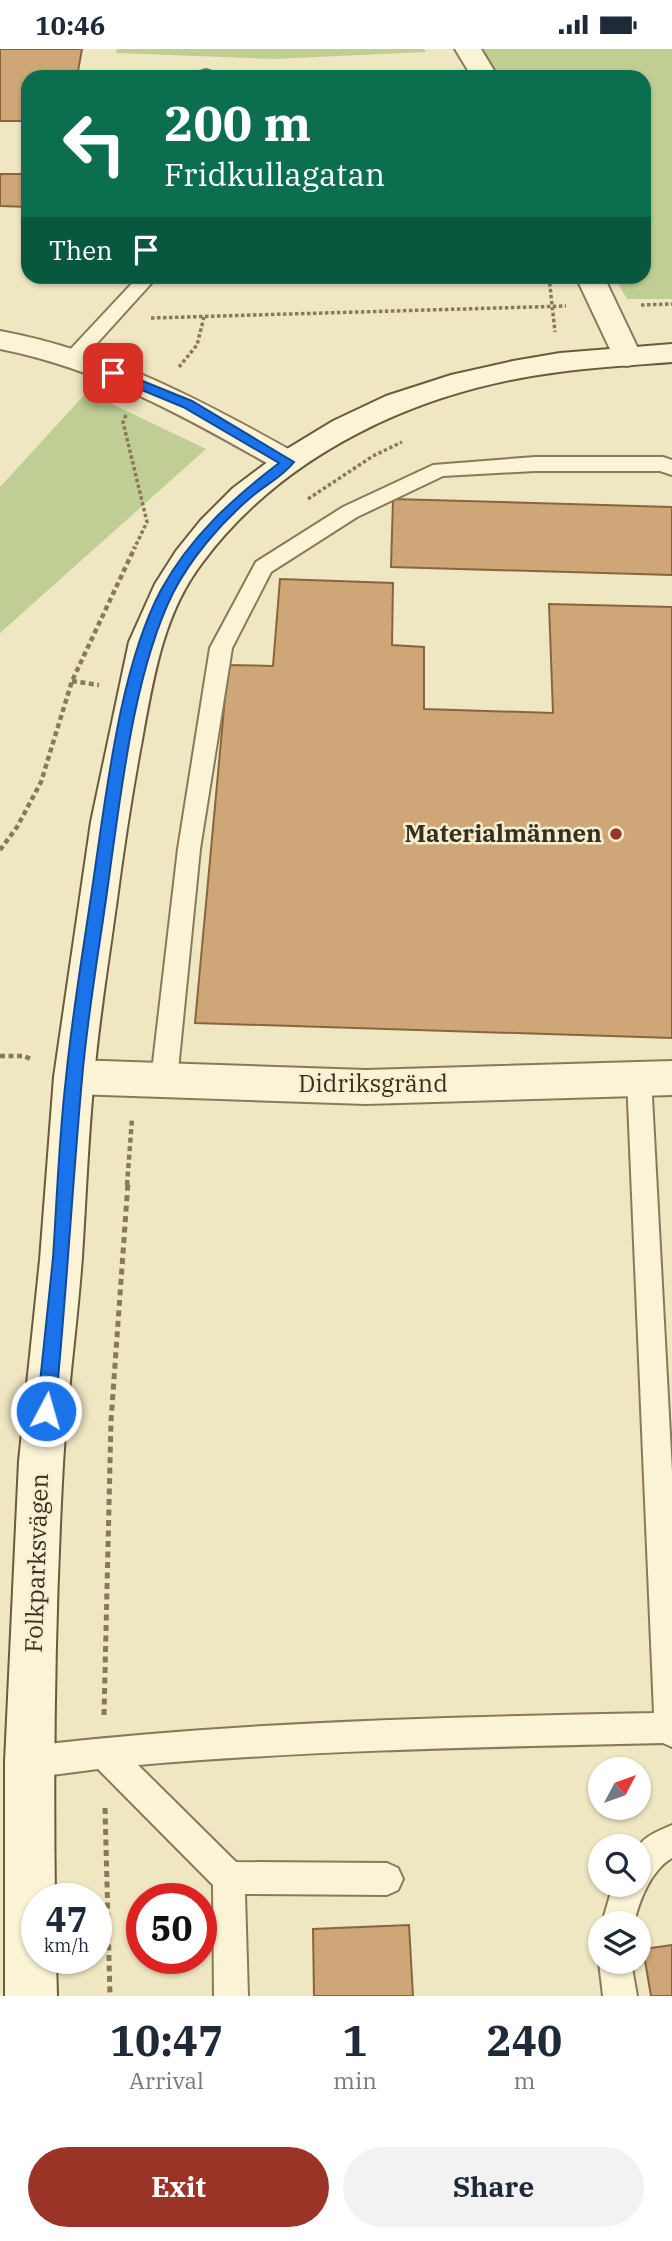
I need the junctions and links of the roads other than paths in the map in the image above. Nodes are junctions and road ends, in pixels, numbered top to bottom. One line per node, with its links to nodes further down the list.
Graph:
1 (468, 49): 2 (main road)
2 (481, 70)
3 (141, 284): 8 (lane)
4 (593, 284): 7 (main road)
5 (0, 340): 8 (main road)
6 (672, 353): 7 (main road, Folkparksvägen)
7 (627, 357): 9 (main road, Folkparksvägen)
8 (73, 358): 9 (main road)
9 (288, 462): 11 (main road, Folkparksvägen)
10 (672, 468): 13 (lane)
11 (74, 1077): 13 (main road, Didriksgränd); 16 (main road, Folkparksvägen)
12 (655, 1078): 13 (main road, Didriksgränd); 14 (lane)
13 (164, 1080)
14 (671, 1730): 15 (lane)
15 (103, 1752): 16 (lane); 19 (lane)
16 (29, 1762): 22 (main road, Folkparksvägen)
17 (672, 1841): 18 (lane)
18 (651, 1854)
19 (229, 1878): 20 (lane); 23 (lane)
20 (387, 1879)
21 (617, 1974): 24 (lane)
22 (31, 1996)
23 (231, 1996)
24 (620, 1996)

